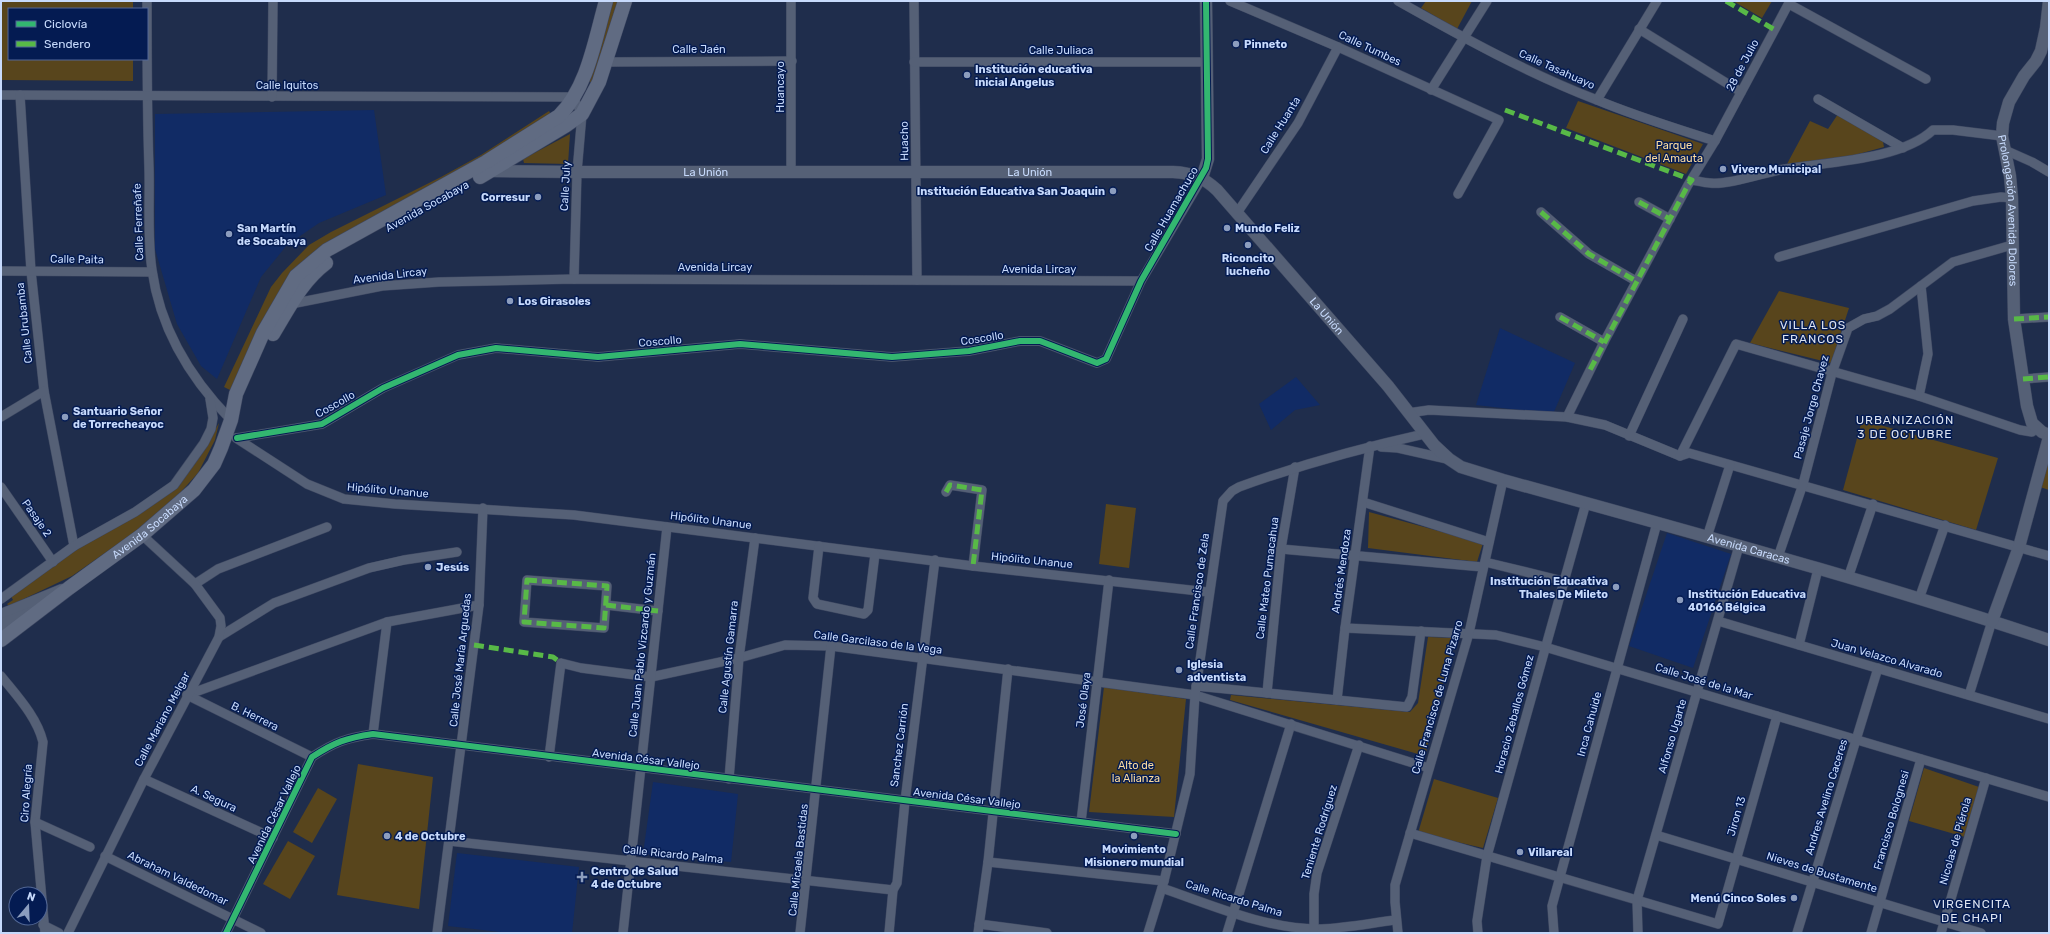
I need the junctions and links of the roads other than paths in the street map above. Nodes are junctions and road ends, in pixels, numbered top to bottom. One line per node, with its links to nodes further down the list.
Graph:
1 (273, 1): 27 (street)
2 (606, 1): 28 (main road, Avenida Socabaya)
3 (625, 1): 18 (main road, Avenida Socabaya)
4 (791, 1): 17 (street, Huancayo)
5 (914, 1): 19 (street, Huacho)
6 (1206, 1): 20 (main road, Calle Huamachuco)
7 (1230, 1): 15 (street, Calle Tumbes)
8 (1487, 1): 14 (street)
9 (1656, 1): 13 (street)
10 (2049, 1): 32 (main road, Prolongación Avenida Dolores)
11 (1400, 2): 14 (street, Calle Tasahuayo)
12 (1789, 3): 21 (street); 23 (street, 28 de Julio)
13 (1639, 29): 23 (street); 30 (street)
14 (1464, 38): 22 (street); 30 (street, Calle Tasahuayo)
15 (1338, 47): 22 (street, Calle Tumbes); 47 (street, Calle Huanta)
16 (147, 60): 26 (street, Calle Ferreñafe)
17 (792, 61): 18 (street, Calle Jaén); 39 (street, Huancayo)
18 (607, 62): 31 (main road, Avenida Socabaya)
19 (914, 62): 20 (street, Calle Juliaca); 37 (street, Huacho)
20 (1207, 62): 41 (main road, Calle Huamachuco)
21 (1926, 79)
22 (1431, 90): 43 (street, Calle Tumbes)
23 (1741, 92): 33 (street, 28 de Julio)
24 (1, 95): 25 (street, Calle Iquitos)
25 (20, 95): 26 (street, Calle Iquitos); 52 (street, Calle Urubamba)
26 (147, 96): 27 (street, Calle Iquitos); 53 (street, Calle Ferreñafe)
27 (272, 97): 28 (street, Calle Iquitos)
28 (573, 97): 31 (street); 36 (main road, Avenida Socabaya)
29 (1818, 99): 34 (street)
30 (1597, 100): 33 (street, Calle Tasahuayo)
31 (582, 114): 36 (main road, Avenida Socabaya); 38 (street, Calle July)
32 (2002, 136): 34 (street); 35 (main road, Prolongación Avenida Dolores)
33 (1715, 141): 42 (street, 28 de Julio)
34 (1903, 148): 42 (street)
35 (2005, 150): 40 (street); 44 (main road, Prolongación Avenida Dolores)
36 (488, 166): 38 (main road, La Unión); 59 (main road, Avenida Socabaya); 75 (main road, Avenida Socabaya)
37 (916, 171): 39 (main road, La Unión); 41 (main road, La Unión); 55 (street, Huacho)
38 (577, 172): 39 (main road, La Unión); 54 (street, Calle July)
39 (791, 172)
40 (2049, 172)
41 (1202, 178): 47 (main road, La Unión); 56 (street, Calle Huamachuco)
42 (1692, 180): 48 (street, 28 de Julio)
43 (1458, 194)
44 (2012, 198): 49 (main road, Prolongación Avenida Dolores); 50 (street)
45 (1639, 202): 48 (street)
46 (1541, 212): 57 (street)
47 (1237, 213): 72 (main road, La Unión)
48 (1670, 219): 57 (street, 28 de Julio)
49 (2012, 245): 58 (street, Pasaje Jorge Chavez); 63 (main road, Prolongación Avenida Dolores)
50 (1778, 257)
51 (1, 271): 52 (street, Calle Paita)
52 (31, 271): 53 (street, Calle Paita); 69 (street, Calle Urubamba)
53 (152, 272): 71 (street, Calle Ferreñafe)
54 (574, 279): 55 (street, Avenida Lircay); 59 (street, Avenida Lircay)
55 (917, 280): 56 (street, Avenida Lircay)
56 (1141, 281): 65 (street, Calle Huamachuco)
57 (1636, 281): 64 (street, 28 de Julio)
58 (1921, 286): 66 (street, Pasaje Jorge Chavez); 70 (street)
59 (291, 304): 75 (main road, Avenida Socabaya)
60 (1560, 317): 64 (street)
61 (2049, 317): 63 (street)
62 (1683, 319): 79 (street)
63 (2014, 319): 68 (main road, Prolongación Avenida Dolores)
64 (1604, 342): 74 (street, 28 de Julio)
65 (1097, 363): 78 (street, Coscollo)
66 (1832, 373): 70 (street); 82 (street); 87 (street, Pasaje Jorge Chavez)
67 (2049, 377): 68 (street)
68 (2023, 379): 76 (main road, Prolongación Avenida Dolores)
69 (44, 391): 73 (street); 102 (street, Calle Urubamba)
70 (1920, 396): 76 (street)
71 (210, 399): 75 (street, Calle Ferreñafe); 102 (street)
72 (1408, 413): 74 (street); 77 (main road, La Unión)
73 (1, 416)
74 (1567, 417): 79 (street)
75 (231, 420): 78 (main road, Avenida Socabaya)
76 (2036, 429): 80 (main road)
77 (1424, 434): 81 (street, Calle Francisco de Zela); 83 (main road, La Unión)
78 (232, 436): 93 (street, Hipólito Unanue); 98 (main road, Avenida Socabaya)
79 (1629, 436): 82 (street)
80 (2049, 436): 105 (main road)
81 (1370, 446): 83 (street, Calle Francisco de Zela); 85 (street, Calle Francisco de Zela); 90 (street, Andrés Mendoza)
82 (1680, 456): 84 (street)
83 (1449, 459): 86 (main road, Avenida Caracas)
84 (1730, 465): 87 (street); 99 (street)
85 (1295, 467): 106 (street, Calle Mateo Pumacahua); 122 (street, Calle Francisco de Zela)
86 (1503, 480): 91 (main road, Avenida Caracas); 101 (street, Calle Francisco de Luna Pizarro)
87 (1803, 484): 92 (street); 111 (street, Pasaje Jorge Chavez)
88 (1, 487): 113 (street, Pasaje 2)
89 (946, 492): 115 (street)
90 (1363, 502): 101 (street); 109 (street, Andrés Mendoza)
91 (1586, 503): 94 (main road, Avenida Caracas); 119 (street, Horacio Zeballos Gómez)
92 (1874, 504): 95 (street); 117 (street)
93 (483, 508): 97 (street, Hipólito Unanue); 125 (street, Calle José María Arguedas)
94 (1657, 523): 99 (main road, Avenida Caracas); 145 (street, Inca Cahuide)
95 (1945, 525): 105 (street); 124 (street)
96 (327, 527): 120 (street)
97 (667, 527): 100 (street, Hipólito Unanue); 128 (street, Calle Juan Pablo Vizcardo y Guzmán)
98 (142, 535): 120 (street, Calle Mariano Melgar); 121 (main road, Avenida Socabaya)
99 (1707, 537): 104 (main road, Avenida Caracas)
100 (756, 538): 103 (street, Hipólito Unanue); 143 (street, Calle Agustín Gamarra)
101 (1489, 542): 114 (street, Calle Francisco de Luna Pizarro)
102 (74, 546): 113 (street)
103 (819, 546): 108 (street, Hipólito Unanue); 108 (street)
104 (1739, 546): 111 (main road, Avenida Caracas); 130 (street, Alfonso Ugarte)
105 (2019, 548): 110 (street); 131 (main road)
106 (1281, 549): 109 (street); 153 (street, Calle Mateo Pumacahua)
107 (457, 552): 137 (street)
108 (875, 554): 112 (street, Hipólito Unanue)
109 (1355, 555): 114 (street); 134 (street, Andrés Mendoza)
110 (2049, 556)
111 (1778, 557): 116 (main road, Avenida Caracas)
112 (935, 560): 115 (street, Hipólito Unanue); 144 (street, Sanchez Carrión)
113 (53, 562): 123 (street)
114 (1484, 564): 119 (street); 136 (street, Calle Francisco de Luna Pizarro)
115 (973, 566): 118 (street, Hipólito Unanue)
116 (1818, 569): 117 (main road, Avenida Caracas); 140 (street)
117 (1848, 578): 124 (main road, Avenida Caracas)
118 (1109, 580): 122 (street, Hipólito Unanue); 150 (street, José Olaya)
119 (1563, 581): 142 (street, Horacio Zeballos Gómez)
120 (196, 584): 137 (street, Calle Mariano Melgar)
121 (68, 588): 127 (main road, Avenida Socabaya); 129 (main road)
122 (1208, 592): 151 (street, Calle Francisco de Zela)
123 (1, 599)
124 (1919, 599): 131 (main road, Avenida Caracas)
125 (479, 605): 132 (street); 163 (street, Calle José María Arguedas)
126 (606, 605): 126 (street); 128 (street)
127 (41, 609): 133 (main road); 138 (main road, Avenida Socabaya)
128 (658, 611): 149 (street, Calle Juan Pablo Vizcardo y Guzmán)
129 (1, 615)
130 (1718, 621): 140 (street, Juan Velazco Alvarado); 152 (street, Alfonso Ugarte)
131 (1992, 621): 139 (main road, Avenida Caracas); 155 (street)
132 (387, 622): 154 (street); 160 (street)
133 (1, 625)
134 (1345, 628): 135 (street, Calle José de la Mar); 156 (street, Andrés Mendoza)
135 (1421, 631): 136 (street, Calle José de la Mar); 156 (street)
136 (1469, 633): 142 (street, Calle José de la Mar); 167 (street, Calle Francisco de Luna Pizarro)
137 (219, 637): 154 (street, Calle Mariano Melgar)
138 (1, 640)
139 (2049, 640)
140 (1799, 645): 146 (street, Juan Velazco Alvarado)
141 (831, 646): 143 (street, Calle Garcilaso de la Vega); 144 (street, Calle Garcilaso de la Vega); 172 (street, Calle Micaela Bastidas)
142 (1545, 646): 145 (street, Calle José de la Mar); 185 (street, Horacio Zeballos Gómez)
143 (738, 658): 149 (street, Calle Garcilaso de la Vega); 171 (street, Calle Agustín Gamarra)
144 (922, 658): 147 (street, Calle Garcilaso de la Vega); 174 (street, Sanchez Carrión)
145 (1617, 668): 152 (street, Calle José de la Mar); 189 (street, Inca Cahuide)
146 (1878, 668): 155 (street, Juan Velazco Alvarado); 161 (street, Andres Avelino Caceres)
147 (1008, 669): 150 (street, Calle Garcilaso de la Vega); 175 (street)
148 (1, 676): 176 (street, Ciro Alegría)
149 (651, 677): 165 (street, Calle Garcilaso de la Vega); 168 (street, Calle Juan Pablo Vizcardo y Guzmán)
150 (1097, 680): 151 (street, Calle Garcilaso de la Vega); 177 (street, José Olaya)
151 (1195, 690): 153 (street); 159 (street); 179 (street, Calle Francisco de Zela)
152 (1697, 692): 157 (street, Calle José de la Mar); 180 (street, Alfonso Ugarte)
153 (1267, 693): 156 (street)
154 (187, 695): 164 (street, B. Herrera); 170 (street, Calle Mariano Melgar)
155 (1970, 695): 158 (street, Juan Velazco Alvarado)
156 (1337, 700)
157 (1777, 716): 161 (street, Calle José de la Mar); 186 (street, Jiron 13)
158 (2049, 719)
159 (1291, 724): 162 (street); 196 (street)
160 (373, 734): 163 (street, Avenida César Vallejo); 164 (street, Avenida César Vallejo)
161 (1856, 740): 166 (street, Calle José de la Mar); 191 (street, Andres Avelino Caceres)
162 (1359, 745): 167 (street); 200 (street, Teniente Rodríguez)
163 (462, 747): 165 (street, Avenida César Vallejo); 182 (street, Calle José María Arguedas)
164 (312, 757): 181 (street, Avenida César Vallejo)
165 (548, 757): 168 (street, Avenida César Vallejo)
166 (1921, 759): 169 (street, Calle José de la Mar); 195 (street, Francisco Bolognesi)
167 (1429, 768): 178 (street, Calle Francisco de Luna Pizarro)
168 (641, 769): 171 (street, Avenida César Vallejo); 187 (street, Calle Juan Pablo Vizcardo y Guzmán)
169 (1986, 778): 173 (street, Calle José de la Mar); 199 (street, Nicolas de Piérola)
170 (144, 779): 181 (street, A. Segura); 184 (street, Calle Mariano Melgar)
171 (729, 779): 172 (street, Avenida César Vallejo)
172 (816, 790): 174 (street, Avenida César Vallejo); 190 (street, Calle Micaela Bastidas)
173 (2049, 797)
174 (905, 801): 175 (street, Avenida César Vallejo); 193 (street, Sanchez Carrión)
175 (993, 812): 177 (street, Avenida César Vallejo); 188 (street)
176 (35, 822): 183 (street); 201 (street, Ciro Alegría)
177 (1081, 822): 179 (street, Avenida César Vallejo)
178 (1410, 833): 185 (street); 198 (street, Calle Francisco de Luna Pizarro)
179 (1176, 834): 192 (street, Calle Francisco de Zela)
180 (1656, 835): 186 (street, Nieves de Bustamente); 194 (street, Alfonso Ugarte)
181 (273, 838): 197 (street, Avenida César Vallejo)
182 (449, 841): 187 (street, Calle Ricardo Palma); 207 (street, Calle José María Arguedas)
183 (90, 847)
184 (105, 856): 197 (street, Abraham Valdedomar); 204 (street, Calle Mariano Melgar)
185 (1487, 856): 189 (street); 215 (street, Horacio Zeballos Gómez)
186 (1736, 859): 191 (street, Nieves de Bustamente); 194 (street, Jiron 13)
187 (631, 861): 190 (street, Calle Ricardo Palma); 208 (street, Calle Juan Pablo Vizcardo y Guzmán)
188 (988, 862): 192 (street, Calle Ricardo Palma); 202 (street)
189 (1560, 877): 194 (street); 216 (street, Inca Cahuide)
190 (806, 881): 193 (street, Calle Ricardo Palma); 209 (street, Calle Micaela Bastidas)
191 (1813, 882): 195 (street, Nieves de Bustamente); 218 (street, Andres Avelino Caceres)
192 (1163, 885): 196 (street, Calle Ricardo Palma); 212 (street, Calle Francisco de Zela)
193 (893, 890): 210 (street, Sanchez Carrión)
194 (1637, 900): 217 (street, Alfonso Ugarte)
195 (1880, 902): 199 (street, Nieves de Bustamente); 219 (street, Francisco Bolognesi)
196 (1233, 912): 200 (street, Calle Ricardo Palma); 213 (street)
197 (233, 919): 205 (street, Avenida César Vallejo); 206 (street, Abraham Valdedomar)
198 (1396, 920): 200 (street, Calle Ricardo Palma); 214 (street, Calle Francisco de Luna Pizarro)
199 (1945, 922): 220 (street, Nicolas de Piérola); 221 (street, Nieves de Bustamente)
200 (1314, 928)
201 (44, 929): 203 (street, Ciro Alegría)
202 (979, 929): 211 (street)
203 (59, 933)
204 (68, 933)
205 (226, 933)
206 (261, 933)
207 (437, 933)
208 (623, 933)
209 (800, 933)
210 (889, 933)
211 (1047, 933)
212 (1148, 933)
213 (1226, 933)
214 (1398, 933)
215 (1478, 933)
216 (1554, 933)
217 (1638, 933)
218 (1797, 933)
219 (1871, 933)
220 (1942, 933)
221 (1981, 933)

